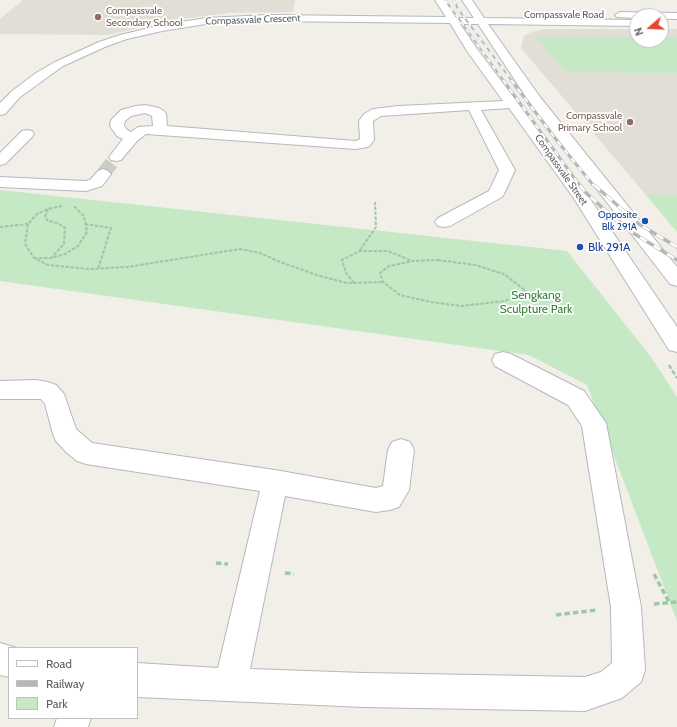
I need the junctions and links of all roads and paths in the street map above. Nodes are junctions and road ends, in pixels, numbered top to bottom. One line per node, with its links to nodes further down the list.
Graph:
1 (467, 0): 9 (street, Compassvale Street)
2 (434, 4): 5 (street); 8 (street, Compassvale Street)
3 (503, 12): 4 (street)
4 (526, 15): 6 (street, Compassvale Road); 9 (street, Compassvale Road)
5 (399, 16): 7 (street, Compassvale Crescent); 8 (street, Compassvale Crescent)
6 (677, 16)
7 (314, 18): 10 (street, Compassvale Crescent); 17 (street, Compassvale Crescent)
8 (452, 18): 9 (street, Compassvale Road); 10 (street, Compassvale Crescent); 14 (street, Compassvale Street)
9 (479, 18): 11 (street, Compassvale Road); 13 (street, Compassvale Street)
10 (410, 21): 14 (street)
11 (543, 22): 12 (street, Compassvale Road); 13 (street)
12 (629, 23)
13 (497, 44): 36 (street, Compassvale Street)
14 (473, 51): 15 (street, Compassvale Street)
15 (513, 104): 16 (street); 39 (street, Compassvale Street)
16 (473, 106): 18 (street); 27 (street)
17 (0, 111)
18 (160, 130): 20 (street); 20 (street)
19 (27, 134): 22 (street)
20 (132, 138): 21 (street)
21 (116, 157)
22 (0, 161)
23 (103, 174): 24 (street)
24 (0, 182)
25 (375, 202): 31 (path)
26 (48, 209): 28 (path); 29 (path); 33 (path)
27 (444, 222)
28 (28, 224): 30 (path); 32 (path)
29 (85, 224): 33 (path); 35 (path)
30 (0, 227)
31 (360, 251): 34 (path); 38 (path)
32 (34, 258): 33 (path); 35 (path)
33 (51, 258)
34 (413, 261): 37 (path); 37 (path)
35 (98, 269): 38 (path)
36 (677, 280)
37 (383, 282): 38 (path)
38 (354, 283)
39 (677, 344)
40 (503, 360): 47 (street)
41 (0, 390): 43 (street)
42 (401, 450): 43 (street)
43 (275, 482): 47 (street)
44 (654, 574): 45 (path)
45 (669, 602)
46 (138, 680): 47 (street)
47 (230, 685)

